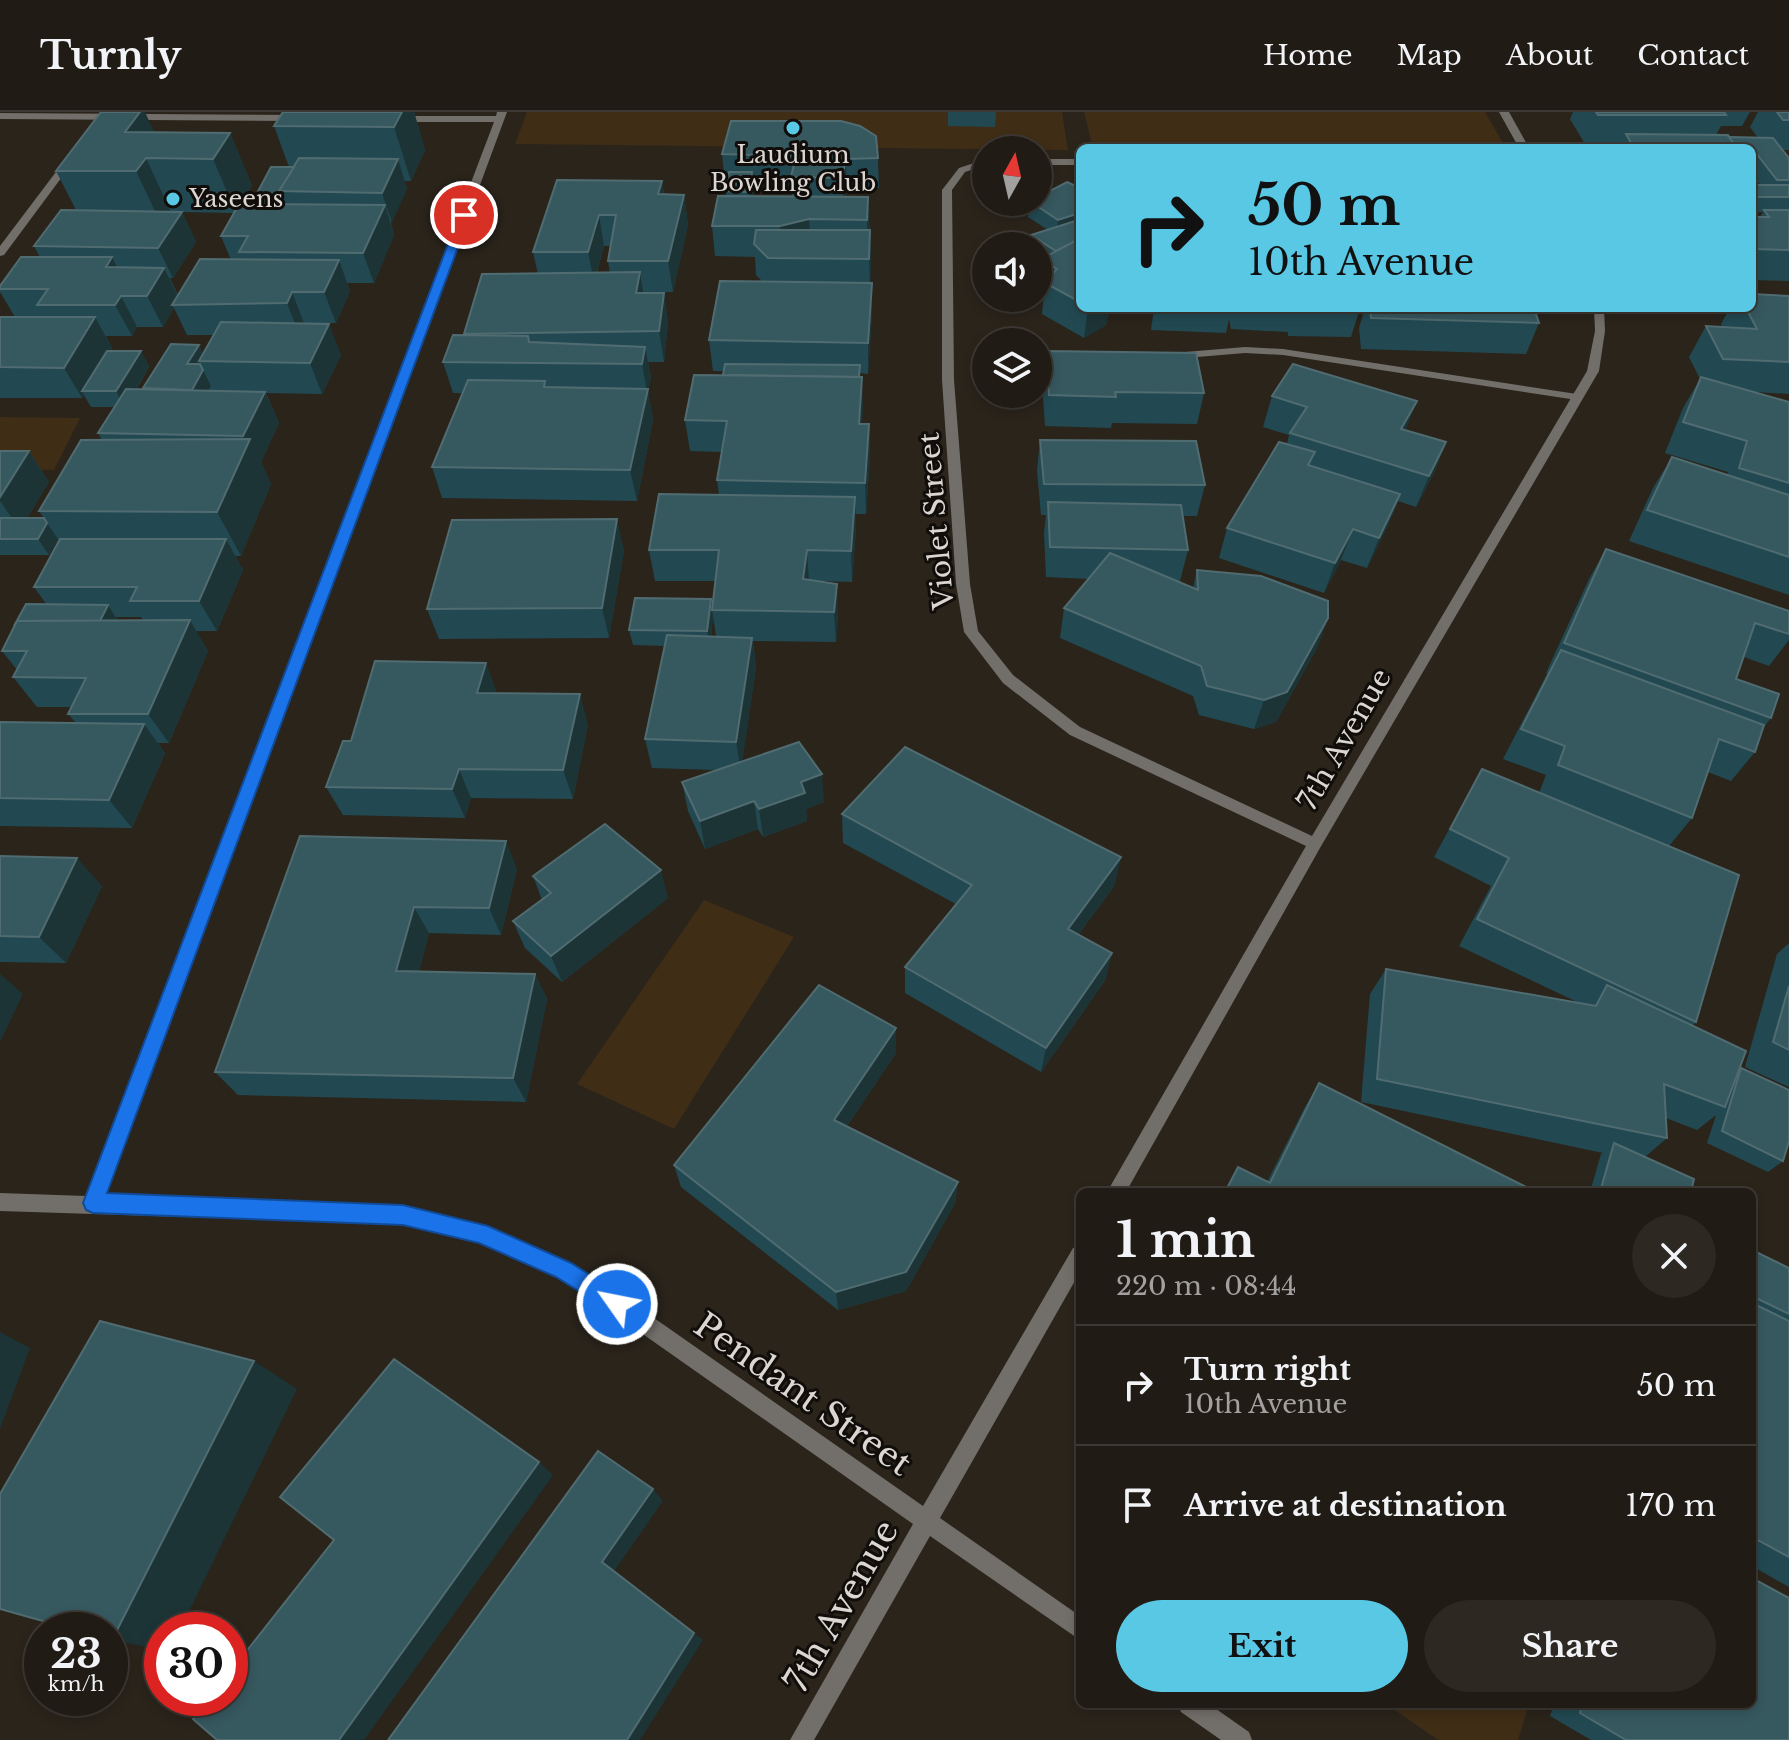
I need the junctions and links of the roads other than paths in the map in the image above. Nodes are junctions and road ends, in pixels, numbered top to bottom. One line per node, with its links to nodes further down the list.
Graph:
1 (1504, 112): 8 (street)
2 (0, 116): 3 (street)
3 (102, 116): 5 (street); 7 (street)
4 (501, 116): 6 (street); 20 (street)
5 (309, 118)
6 (388, 118)
7 (94, 128)
8 (1522, 144)
9 (76, 151): 13 (street)
10 (1052, 162): 11 (street)
11 (1076, 162)
12 (972, 167): 17 (street, Violet Street)
13 (0, 253)
14 (1599, 312): 16 (street, 7th Avenue)
15 (1155, 359): 16 (street)
16 (1577, 397): 17 (street, 7th Avenue)
17 (1315, 844): 18 (street, 7th Avenue)
18 (1118, 1188)
19 (0, 1202): 20 (street, Pendant Street)
20 (93, 1203): 22 (street, Pendant Street)
21 (1076, 1261): 22 (street, 7th Avenue)
22 (926, 1523): 23 (street, Pendant Street); 25 (street, 7th Avenue)
23 (1076, 1626)
24 (1195, 1708): 26 (street)
25 (801, 1740)
26 (1241, 1740)

